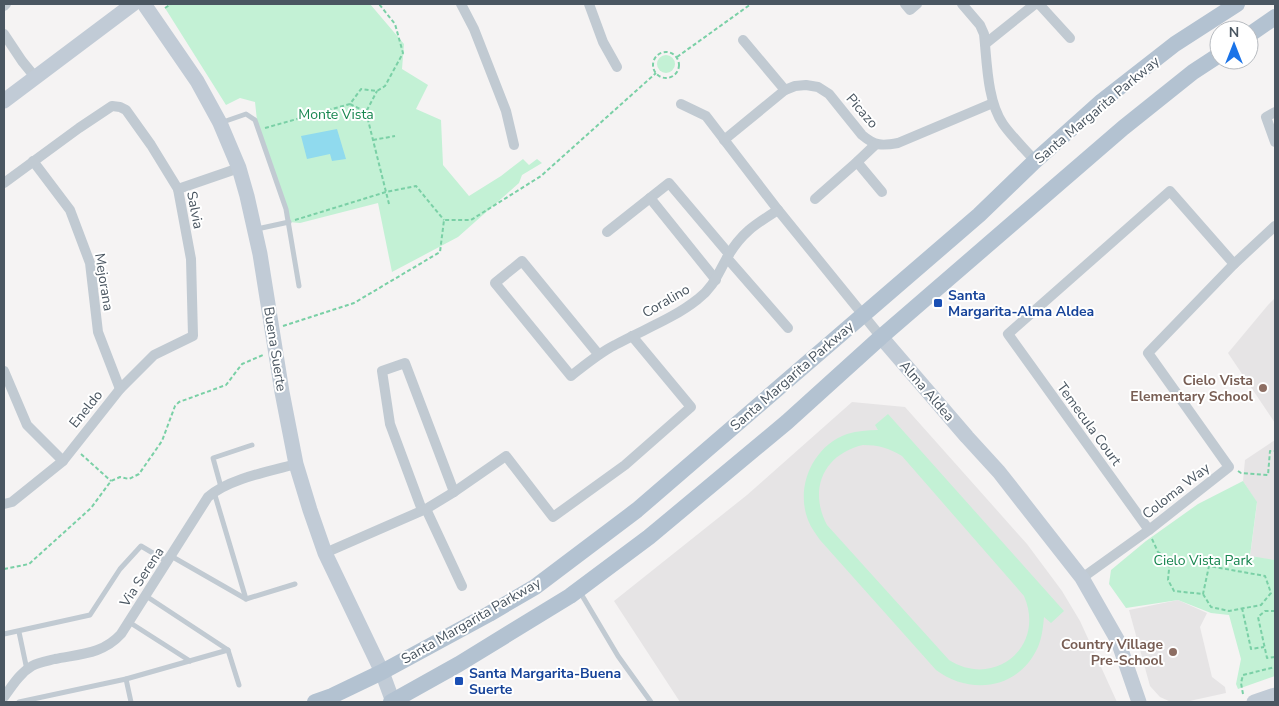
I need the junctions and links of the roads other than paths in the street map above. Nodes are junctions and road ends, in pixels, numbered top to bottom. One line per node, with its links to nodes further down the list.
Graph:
1 (133, 4): 18 (street)
2 (144, 4): 24 (street, Buena Suerte)
3 (461, 4): 28 (street)
4 (589, 4): 17 (street)
5 (905, 4): 6 (street)
6 (917, 4)
7 (962, 4): 15 (street)
8 (1037, 4): 13 (street); 15 (street)
9 (1237, 4): 30 (main road, Santa Margarita Parkway)
10 (1275, 17): 11 (main road)
11 (1259, 28)
12 (4, 34): 18 (street)
13 (1070, 38)
14 (744, 40): 19 (street)
15 (985, 44): 21 (street)
16 (1209, 62): 51 (main road, Santa Margarita Parkway)
17 (617, 67)
18 (35, 77): 20 (street)
19 (785, 90): 25 (street, Picazo); 27 (street, Picazo)
20 (4, 101)
21 (993, 103): 27 (street, Picazo); 30 (street)
22 (681, 104): 25 (street, Alma Aldea)
23 (1270, 115): 26 (street)
24 (220, 123): 32 (street, Buena Suerte); 39 (lane)
25 (724, 140): 38 (street, Alma Aldea)
26 (1275, 142)
27 (876, 144): 31 (street)
28 (514, 145)
29 (33, 161): 33 (street); 34 (street, Salvia); 54 (street, Mejorana)
30 (1036, 161): 47 (main road, Santa Margarita Parkway)
31 (857, 162): 35 (street); 37 (street)
32 (239, 168): 34 (street); 41 (street, Buena Suerte)
33 (4, 183)
34 (178, 189): 49 (street, Salvia)
35 (882, 192)
36 (650, 198): 42 (street); 43 (street); 45 (street)
37 (815, 199)
38 (778, 210): 43 (street, Coralino); 47 (street, Alma Aldea)
39 (289, 222): 41 (lane); 46 (lane)
40 (1275, 226): 44 (street)
41 (254, 230): 57 (street, Buena Suerte)
42 (607, 232)
43 (728, 256): 45 (street, Coralino); 48 (street)
44 (1234, 264): 62 (street, Coloma Way); 62 (street, Temecula Court)
45 (716, 280): 50 (street, Coralino)
46 (299, 286)
47 (863, 315): 51 (street, Alma Aldea); 77 (main road, Santa Margarita Parkway)
48 (788, 328)
49 (193, 336): 54 (street, Eneldo)
50 (632, 336): 52 (street, Coralino); 59 (street)
51 (881, 337): 65 (street, Alma Aldea); 68 (main road, Santa Margarita Parkway)
52 (599, 355): 52 (street, Coralino)
53 (4, 371): 56 (street)
54 (120, 388): 56 (street, Eneldo)
55 (252, 445): 58 (lane)
56 (63, 461): 60 (street, Eneldo)
57 (296, 464): 58 (street); 63 (street, Buena Suerte)
58 (217, 489): 64 (street, Via Serena); 70 (lane)
59 (454, 492): 61 (street); 61 (street)
60 (4, 504)
61 (424, 509): 63 (street); 67 (street)
62 (1148, 530): 65 (street, Coloma Way)
63 (325, 553): 77 (street, Buena Suerte)
64 (169, 559): 69 (street, Via Serena); 70 (lane); 72 (lane)
65 (1082, 578): 88 (street, Alma Aldea)
66 (295, 584): 70 (lane)
67 (462, 586)
68 (578, 590): 86 (main road, Santa Margarita Parkway); 87 (lane)
69 (145, 596): 71 (street, Via Serena); 74 (lane)
70 (246, 599)
71 (129, 622): 75 (lane); 76 (street, Via Serena)
72 (19, 632): 73 (lane); 76 (lane)
73 (4, 634)
74 (228, 650): 75 (lane); 79 (lane)
75 (190, 661): 78 (lane)
76 (27, 670): 81 (street, Via Serena)
77 (382, 672): 85 (main road, Santa Margarita Parkway); 86 (street, Buena Suerte)
78 (126, 679): 83 (lane); 84 (lane)
79 (238, 686)
80 (1275, 695): 82 (street)
81 (4, 697)
82 (1249, 699)
83 (19, 702)
84 (131, 702)
85 (315, 702)
86 (392, 702)
87 (651, 702)
88 (1138, 702)

